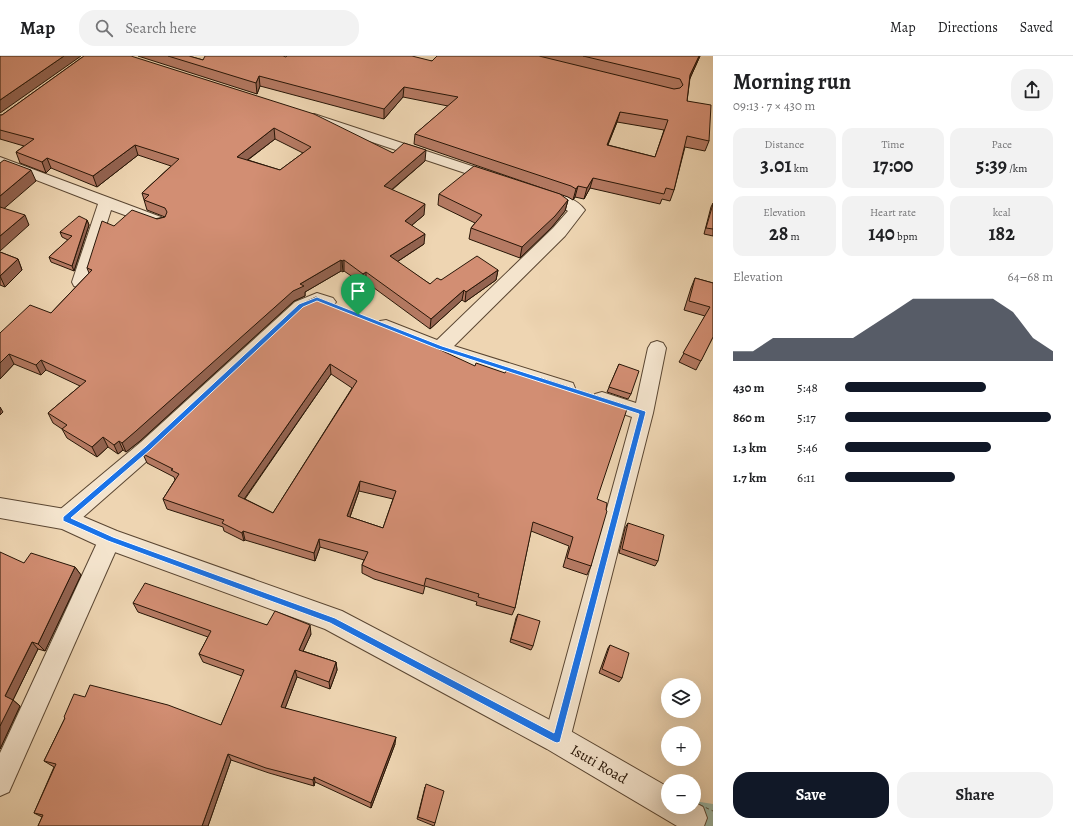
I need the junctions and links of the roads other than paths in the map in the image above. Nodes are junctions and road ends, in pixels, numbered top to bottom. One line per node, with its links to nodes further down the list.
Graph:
1 (300, 114): 3 (street)
2 (0, 161): 5 (street)
3 (510, 183)
4 (525, 188): 10 (street)
5 (106, 202): 6 (street); 7 (street)
6 (160, 223)
7 (80, 282)
8 (346, 310): 14 (street)
9 (368, 319): 10 (street)
10 (440, 348): 12 (street)
11 (657, 348): 12 (street)
12 (643, 412): 16 (street)
13 (0, 508): 14 (street, Isuti Road)
14 (65, 519): 15 (street, Isuti Road)
15 (110, 539): 16 (street, Isuti Road); 17 (street)
16 (557, 739): 18 (street, Isuti Road)
17 (0, 783)
18 (661, 800)

